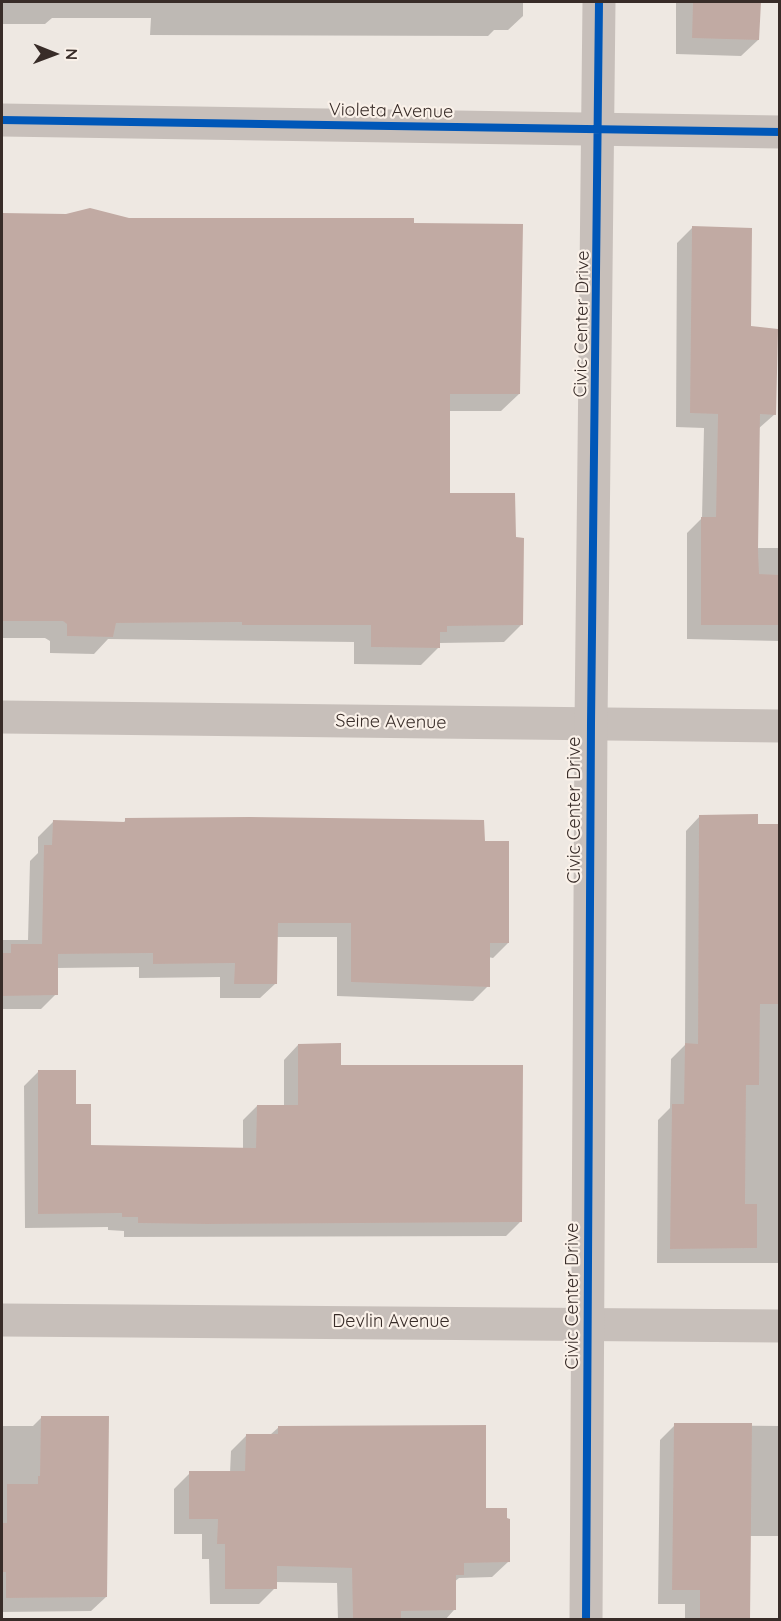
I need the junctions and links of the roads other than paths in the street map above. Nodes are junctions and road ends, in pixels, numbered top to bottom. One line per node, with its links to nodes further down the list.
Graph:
1 (599, 2): 3 (street, Civic Center Drive)
2 (2, 120): 3 (street, Violeta Avenue)
3 (599, 129): 4 (street, Violeta Avenue); 6 (street, Civic Center Drive)
4 (780, 132)
5 (2, 717): 6 (street, Seine Avenue)
6 (591, 723): 7 (street, Seine Avenue); 9 (street, Civic Center Drive)
7 (780, 726)
8 (2, 1320): 9 (street, Devlin Avenue)
9 (588, 1324): 10 (street, Devlin Avenue); 11 (street, Civic Center Drive)
10 (780, 1326)
11 (586, 1620)

